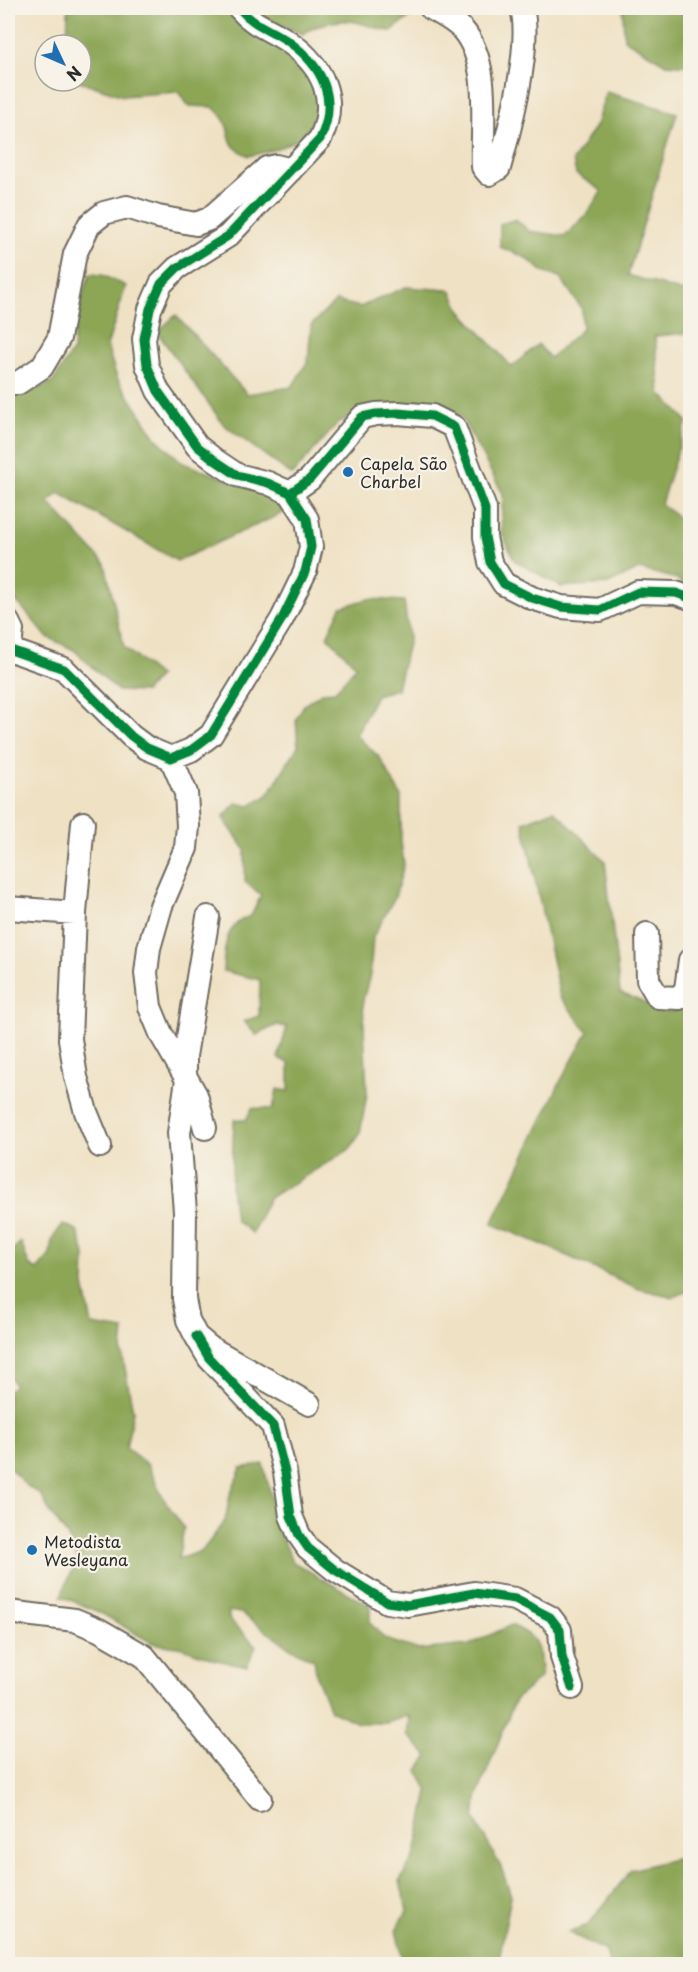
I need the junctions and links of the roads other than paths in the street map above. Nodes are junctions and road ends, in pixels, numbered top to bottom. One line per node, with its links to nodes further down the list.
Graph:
1 (239, 8): 4 (street)
2 (431, 8): 3 (street)
3 (522, 8)
4 (291, 171): 5 (street); 6 (street)
5 (8, 383)
6 (290, 493): 7 (street); 10 (street)
7 (690, 598)
8 (8, 622): 9 (street)
9 (9, 648): 10 (street)
10 (171, 758): 17 (street)
11 (82, 823): 13 (street)
12 (8, 908): 13 (street)
13 (75, 913): 19 (street)
14 (208, 916): 17 (street)
15 (647, 934): 16 (street)
16 (690, 960)
17 (186, 1076): 18 (street); 20 (street)
18 (205, 1128)
19 (100, 1146)
20 (196, 1336): 21 (street); 23 (street)
21 (309, 1404)
22 (8, 1612): 24 (street)
23 (572, 1688)
24 (260, 1799)

